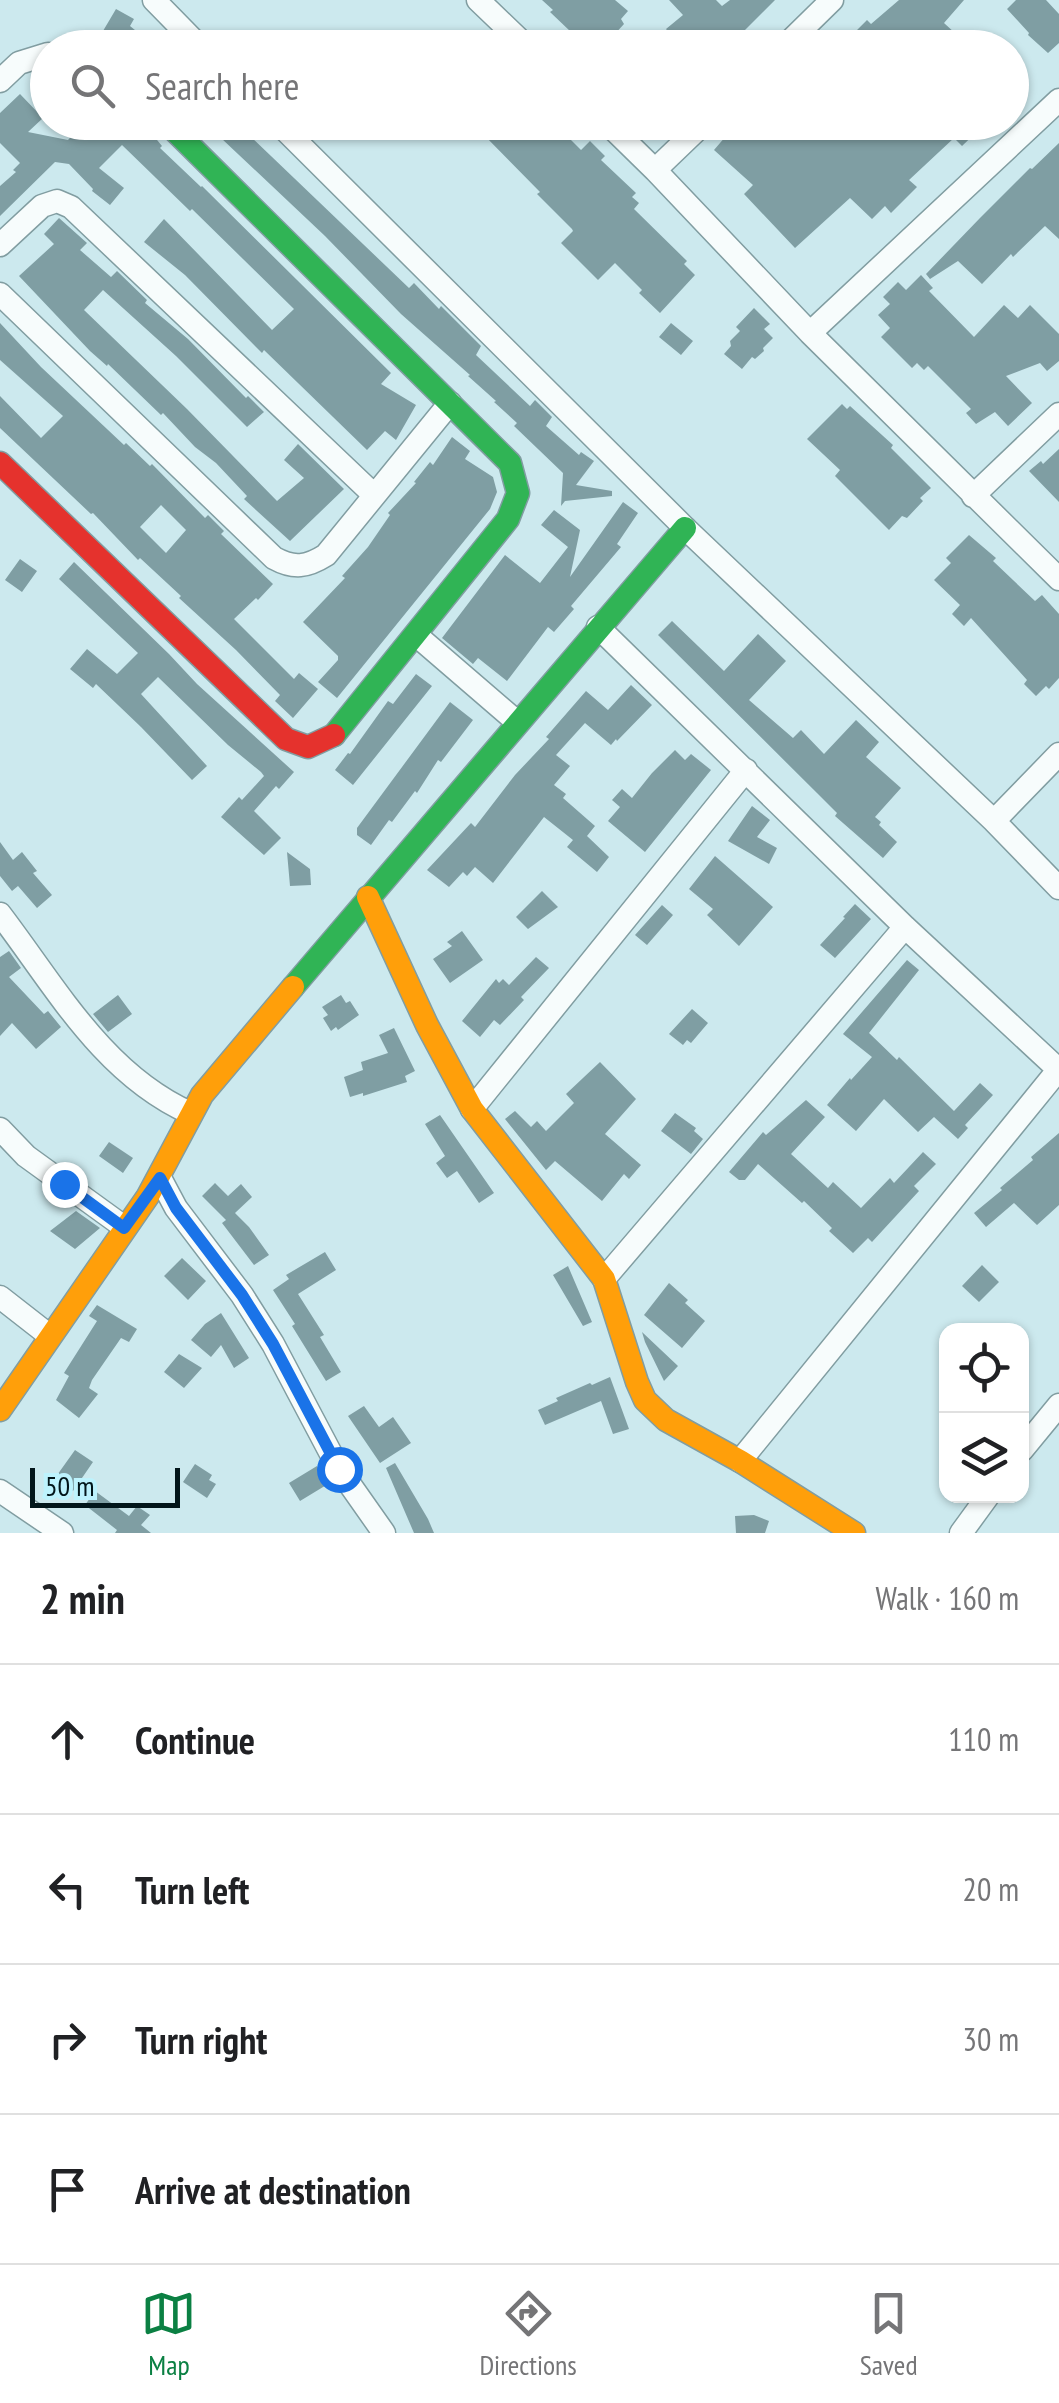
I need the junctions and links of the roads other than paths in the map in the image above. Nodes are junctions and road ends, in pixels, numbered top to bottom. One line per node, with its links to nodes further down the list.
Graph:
1 (154, 0): 4 (street)
2 (832, 0): 6 (street)
3 (487, 3): 5 (street)
4 (184, 30)
5 (512, 30)
6 (801, 30)
7 (30, 60): 8 (street)
8 (0, 81)
9 (1059, 100): 10 (street)
10 (1029, 128)
11 (184, 140): 20 (street)
12 (295, 140): 25 (street)
13 (624, 140): 16 (street)
14 (686, 140): 16 (street)
15 (1016, 140): 19 (street)
16 (655, 170): 19 (street)
17 (0, 245): 23 (street)
18 (0, 294): 23 (street)
19 (810, 332): 24 (street)
20 (450, 404): 23 (street); 28 (street)
21 (1059, 414): 24 (street)
22 (0, 463): 28 (street)
23 (374, 496)
24 (974, 496): 26 (street)
25 (685, 528): 27 (street); 32 (street)
26 (1059, 579)
27 (598, 627): 29 (street); 31 (street)
28 (416, 636): 29 (street)
29 (517, 722): 34 (street)
30 (1059, 754): 32 (street)
31 (746, 770): 36 (street); 38 (street)
32 (994, 820): 33 (street)
33 (1059, 888)
34 (368, 897): 38 (street); 39 (street)
35 (0, 914): 39 (street)
36 (904, 926): 37 (street); 43 (street)
37 (1059, 1070): 49 (street)
38 (472, 1109): 43 (street)
39 (190, 1113): 41 (street)
40 (0, 1130): 42 (street)
41 (160, 1178): 42 (street); 53 (street)
42 (124, 1228): 45 (street)
43 (604, 1279): 49 (street)
44 (0, 1297): 45 (street)
45 (50, 1336): 47 (street)
46 (1059, 1404): 48 (street)
47 (0, 1410)
48 (1029, 1441)
49 (740, 1461): 54 (street)
50 (0, 1491): 52 (street)
51 (983, 1503): 55 (street)
52 (62, 1533)
53 (384, 1533)
54 (854, 1533)
55 (962, 1533)

